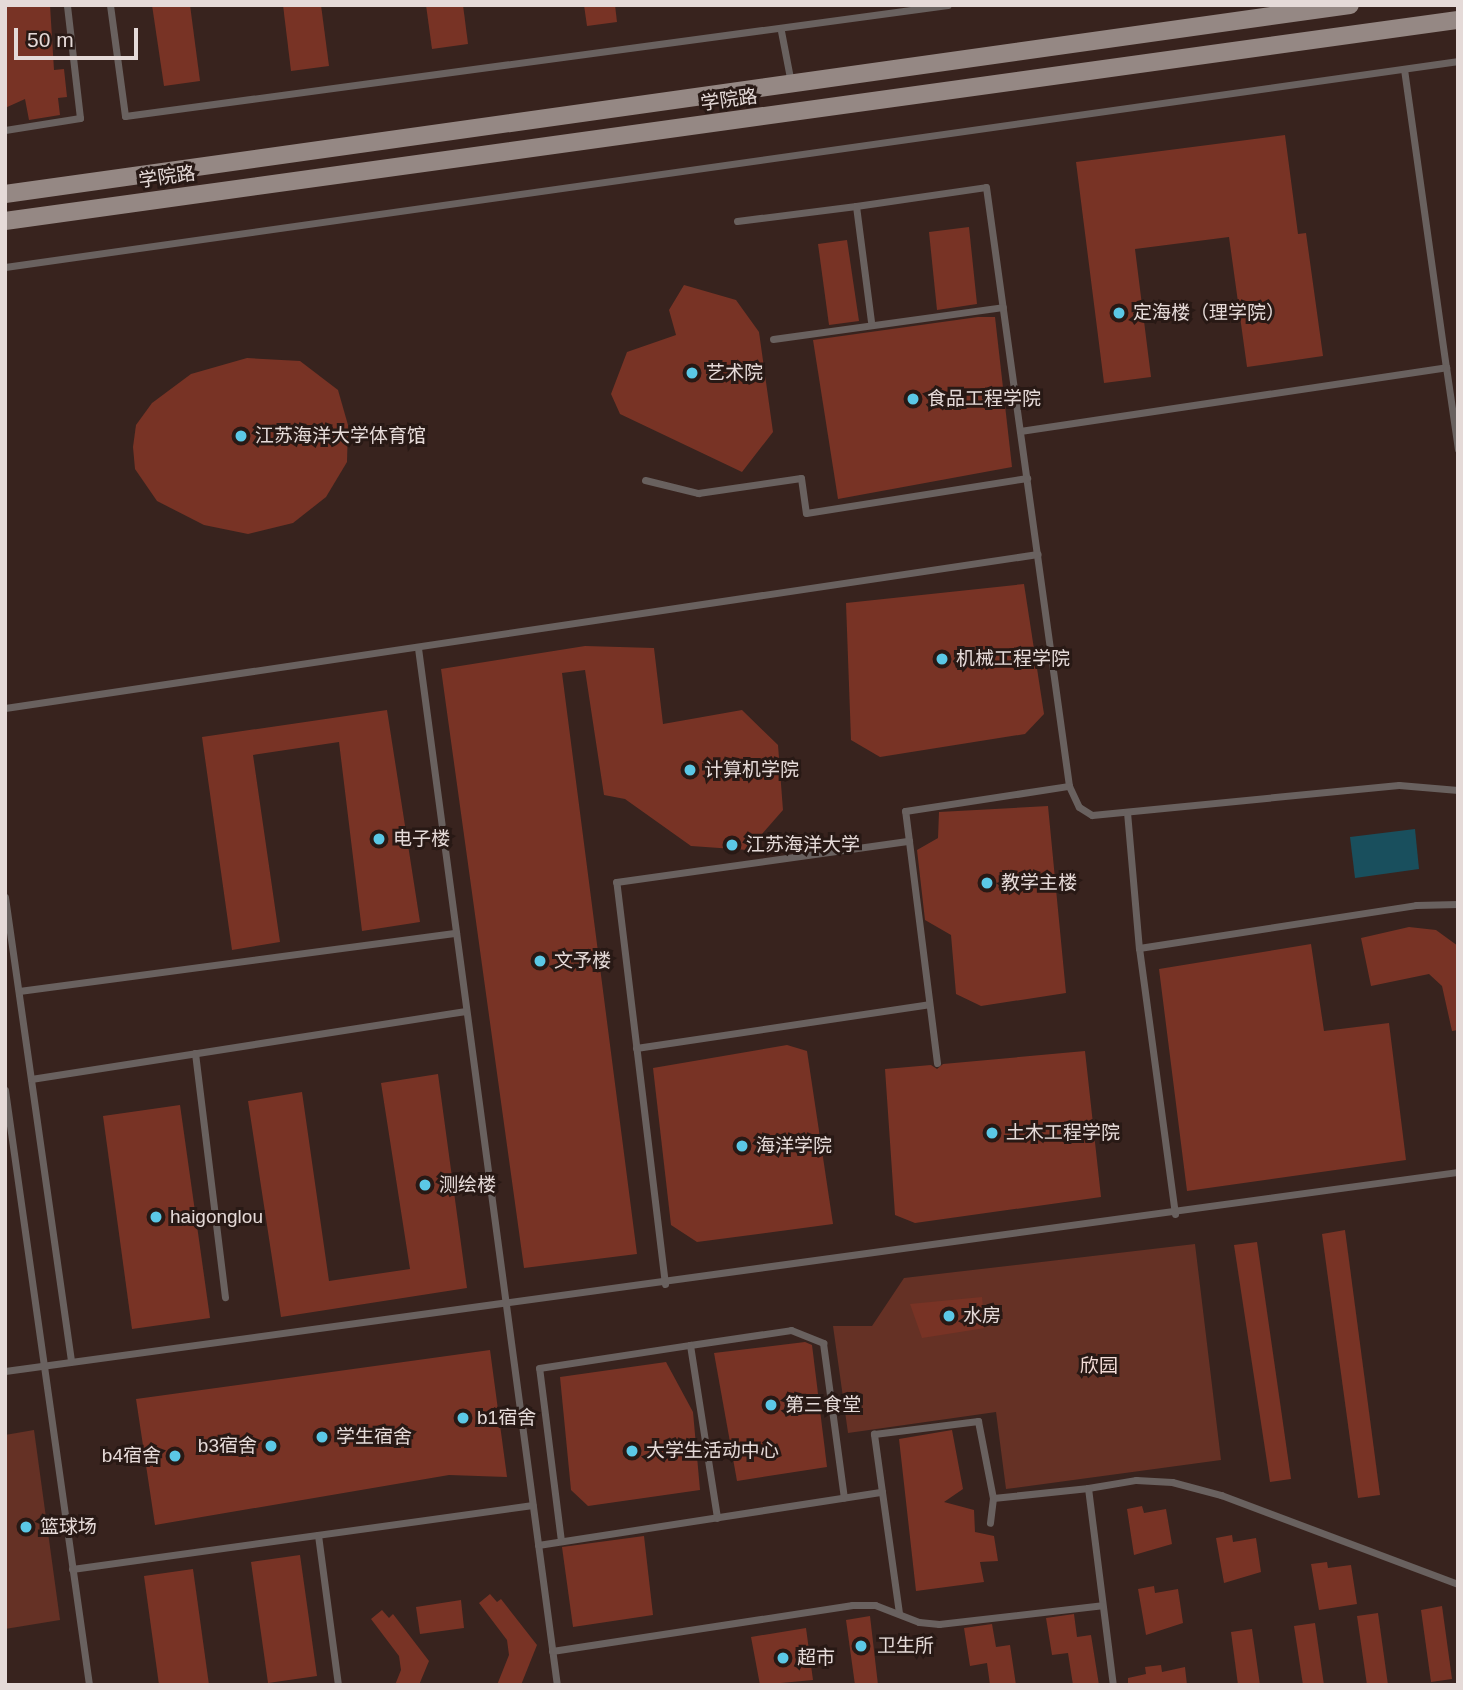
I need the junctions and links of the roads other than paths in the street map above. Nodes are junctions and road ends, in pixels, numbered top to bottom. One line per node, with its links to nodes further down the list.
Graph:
1 (66, 5): 10 (lane)
2 (110, 5): 6 (lane)
3 (948, 5): 6 (lane)
4 (1350, 5): 9 (main road, 学院路)
5 (1458, 20): 13 (main road, 学院路)
6 (781, 31): 9 (lane)
7 (1458, 61): 8 (lane)
8 (1404, 69): 15 (lane); 19 (lane)
9 (791, 84): 11 (main road, 学院路)
10 (5, 130)
11 (5, 194)
12 (856, 205): 14 (lane); 16 (lane); 17 (lane)
13 (5, 221)
14 (737, 221)
15 (5, 267)
16 (1003, 307): 17 (lane); 20 (lane)
17 (871, 321): 18 (lane)
18 (773, 338)
19 (1446, 367): 20 (lane); 21 (lane)
20 (1020, 430): 22 (lane)
21 (1458, 449)
22 (1027, 478): 23 (lane); 24 (lane)
23 (645, 480)
24 (1038, 554): 25 (lane); 27 (lane)
25 (418, 648): 26 (lane); 33 (lane)
26 (5, 708)
27 (1069, 786): 29 (lane); 30 (lane)
28 (1458, 790): 29 (lane)
29 (1127, 812): 34 (lane)
30 (909, 841): 36 (lane); 38 (lane)
31 (5, 897): 35 (lane)
32 (1458, 904): 34 (lane)
33 (456, 933): 35 (lane); 37 (lane)
34 (1139, 948): 44 (lane)
35 (19, 991): 41 (lane)
36 (929, 1004): 38 (lane); 40 (lane)
37 (466, 1012): 39 (lane); 47 (lane)
38 (636, 1048): 45 (lane)
39 (195, 1053): 41 (lane); 46 (lane)
40 (937, 1063)
41 (31, 1079): 49 (lane)
42 (5, 1090): 50 (lane)
43 (1458, 1172): 44 (lane)
44 (1175, 1214): 45 (lane)
45 (665, 1284): 47 (lane)
46 (225, 1297)
47 (505, 1304): 49 (lane); 56 (lane)
48 (690, 1345): 54 (lane); 57 (lane); 60 (lane)
49 (71, 1361): 50 (lane)
50 (43, 1365): 51 (lane); 62 (lane)
51 (5, 1371)
52 (1088, 1488): 55 (lane); 63 (lane); 64 (lane)
53 (882, 1492): 54 (lane); 55 (lane); 65 (lane)
54 (844, 1498): 57 (lane)
55 (993, 1498): 58 (lane)
56 (533, 1505): 59 (lane); 61 (lane)
57 (717, 1518): 60 (lane)
58 (990, 1523)
59 (318, 1535): 62 (lane); 68 (lane)
60 (561, 1541): 61 (lane)
61 (538, 1545): 66 (lane)
62 (72, 1569): 67 (lane)
63 (1458, 1584)
64 (1102, 1605): 65 (lane); 70 (lane)
65 (899, 1613): 66 (lane)
66 (552, 1651): 69 (lane)
67 (89, 1685)
68 (338, 1685)
69 (557, 1685)
70 (1113, 1685)

